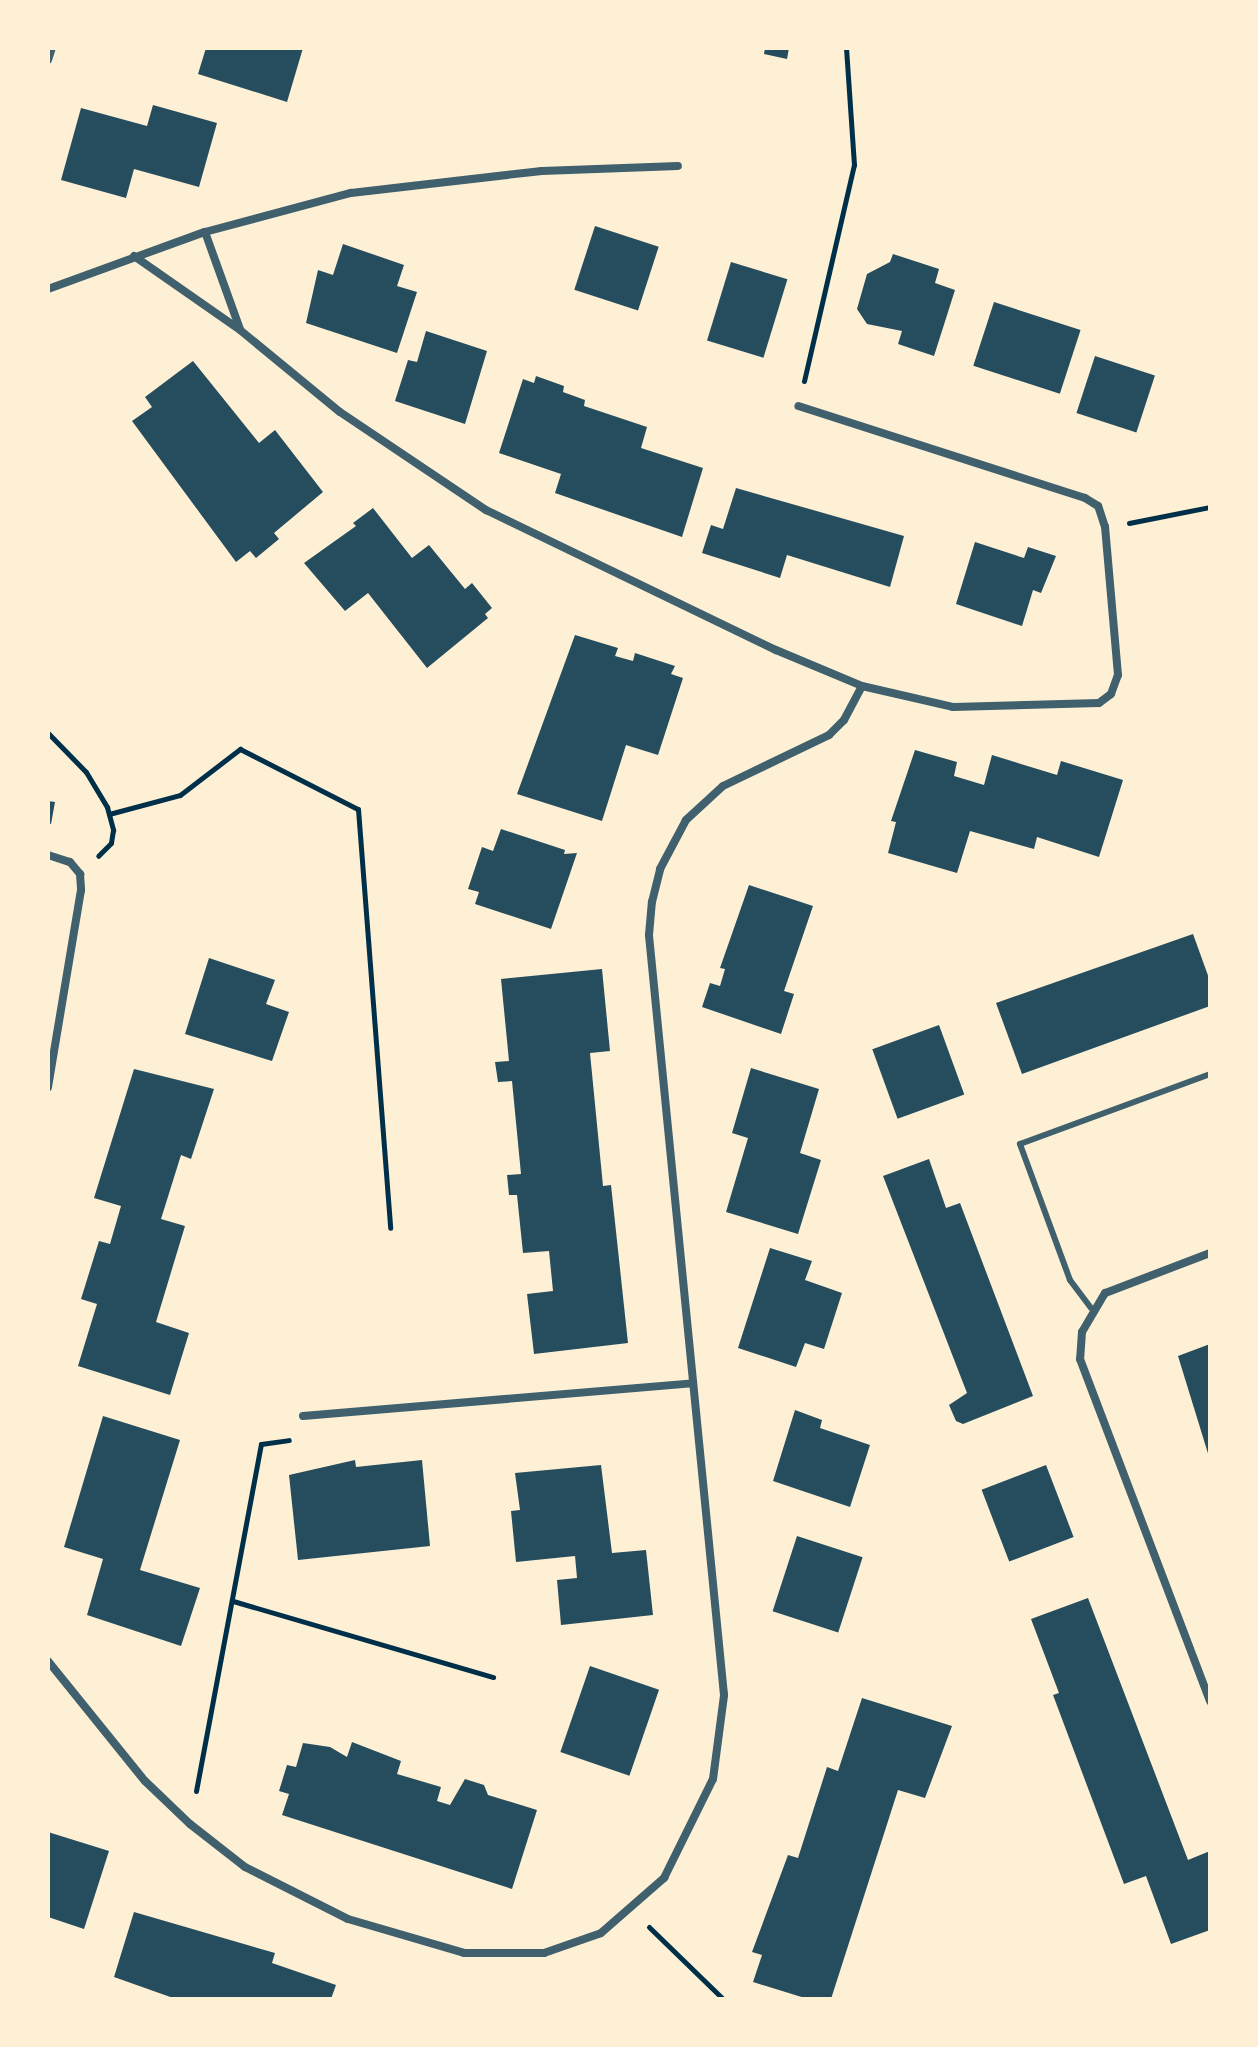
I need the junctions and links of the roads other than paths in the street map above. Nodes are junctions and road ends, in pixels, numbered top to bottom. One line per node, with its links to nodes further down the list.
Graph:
1 (52, 48): 2 (street)
2 (48, 60)
3 (678, 166): 4 (street)
4 (205, 232): 5 (street); 7 (street)
5 (134, 256): 6 (street); 7 (street)
6 (48, 289)
7 (240, 330): 9 (street)
8 (798, 406): 9 (street)
9 (862, 686): 15 (street)
10 (48, 855): 12 (street)
11 (1210, 1074): 14 (lane)
12 (48, 1087)
13 (1210, 1253): 14 (street)
14 (1091, 1308): 18 (street)
15 (692, 1383): 16 (street); 17 (street)
16 (305, 1416)
17 (48, 1661)
18 (1210, 1701)

